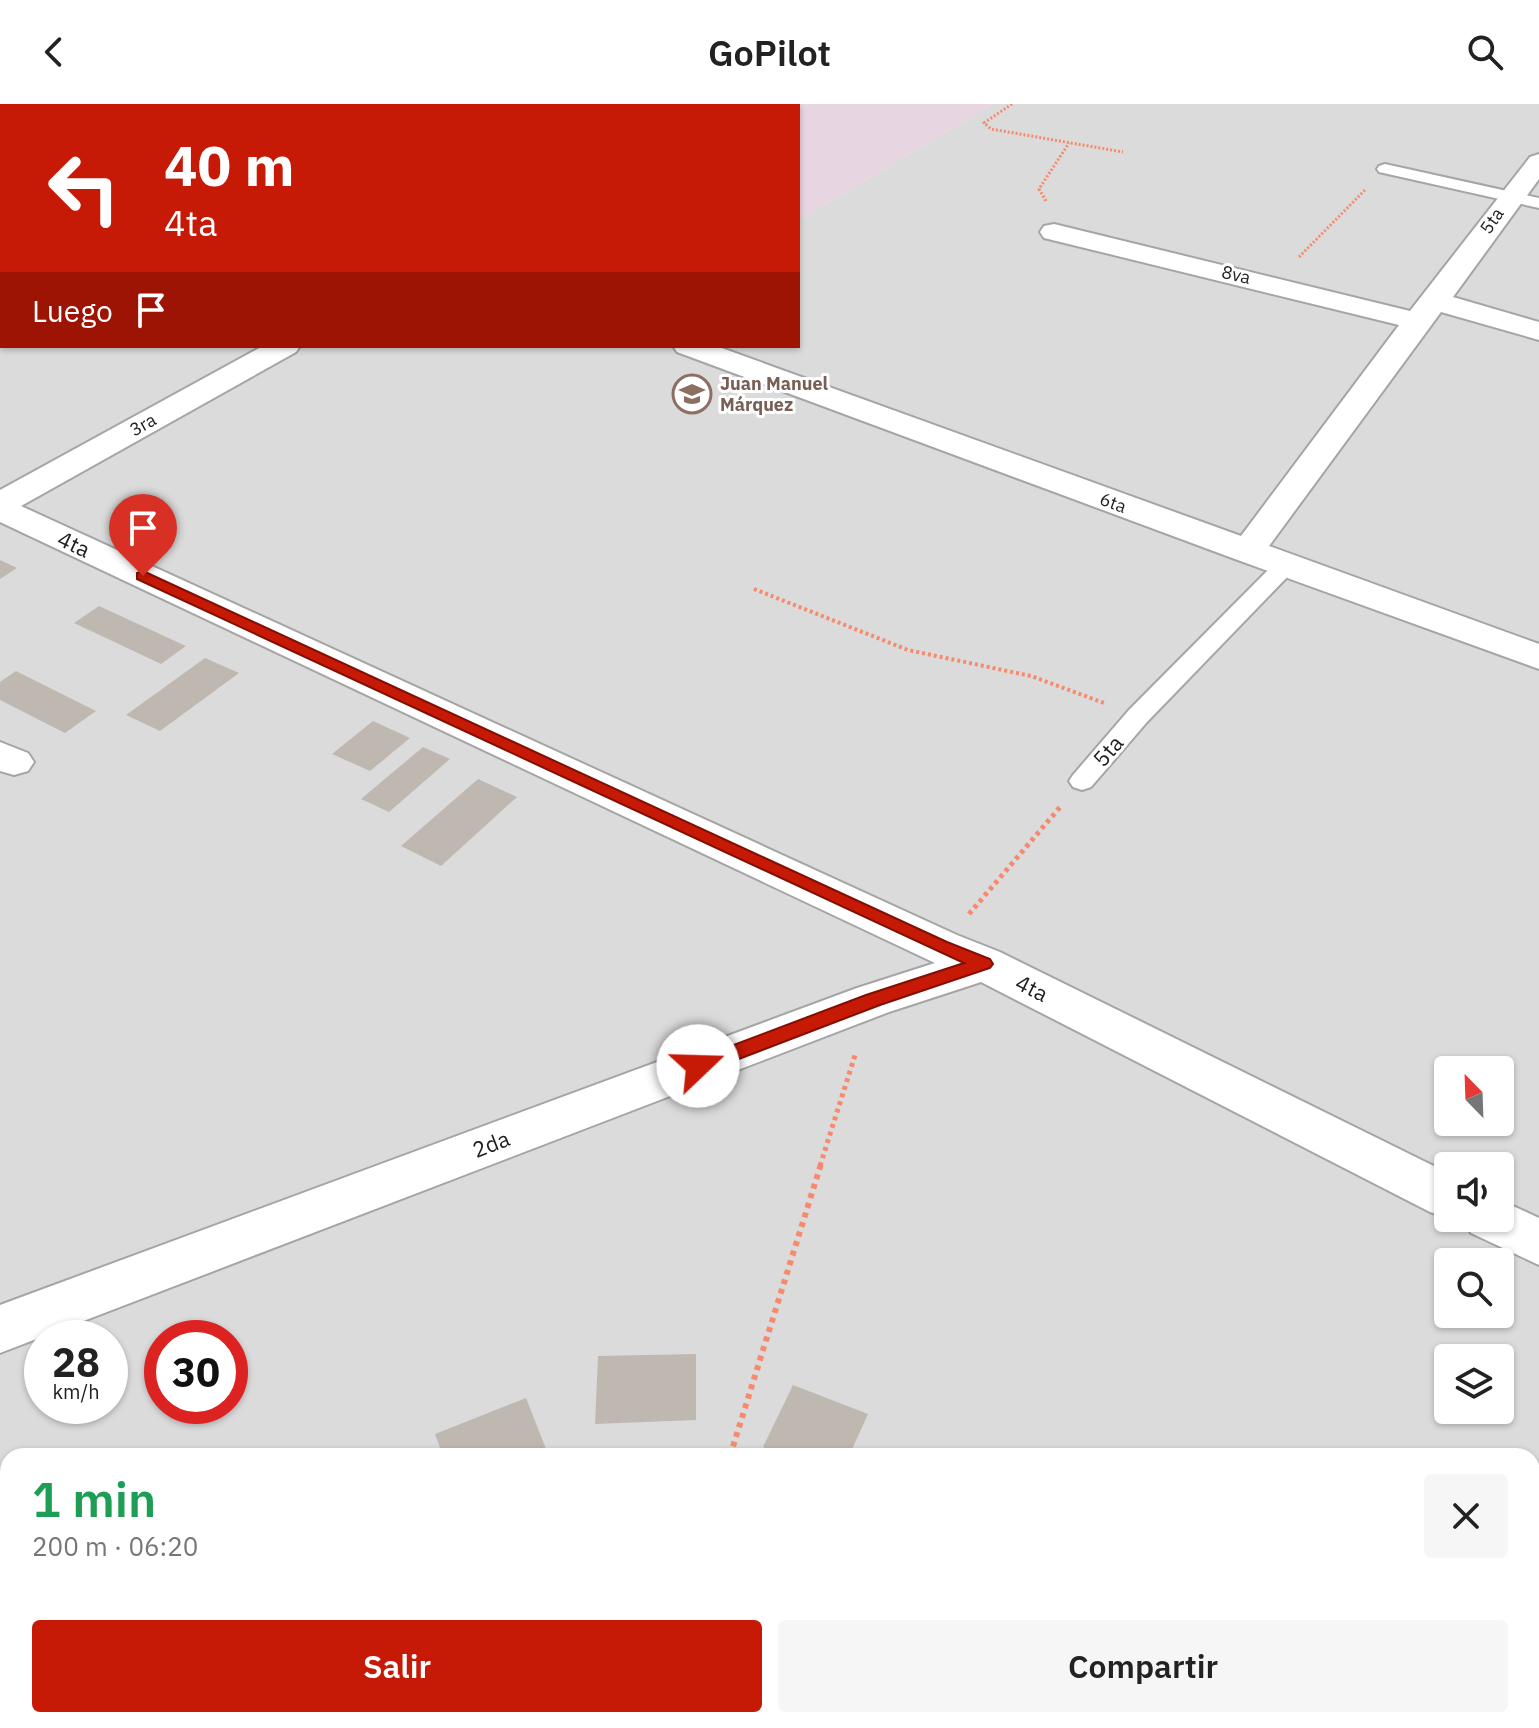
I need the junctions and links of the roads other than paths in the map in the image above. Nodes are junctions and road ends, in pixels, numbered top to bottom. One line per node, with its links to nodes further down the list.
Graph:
1 (1539, 162): 3 (street, 5ta)
2 (1385, 169): 3 (lane)
3 (1509, 197): 4 (lane); 6 (street, 5ta)
4 (1539, 203)
5 (1054, 232): 6 (street, 8va)
6 (1427, 311): 7 (street, 8va); 11 (street, 5ta)
7 (1539, 331)
8 (281, 348): 10 (street, 3ra)
9 (693, 348): 11 (street, 6ta)
10 (0, 507): 15 (street, 4ta)
11 (1247, 552): 12 (street, 6ta)
12 (1285, 566): 13 (street, 6ta); 14 (lane, 5ta)
13 (1539, 657)
14 (1082, 781)
15 (962, 955): 16 (street, 4ta); 19 (street, 2da)
16 (1434, 1190)
17 (1514, 1230): 18 (street)
18 (1539, 1243)
19 (0, 1329)

